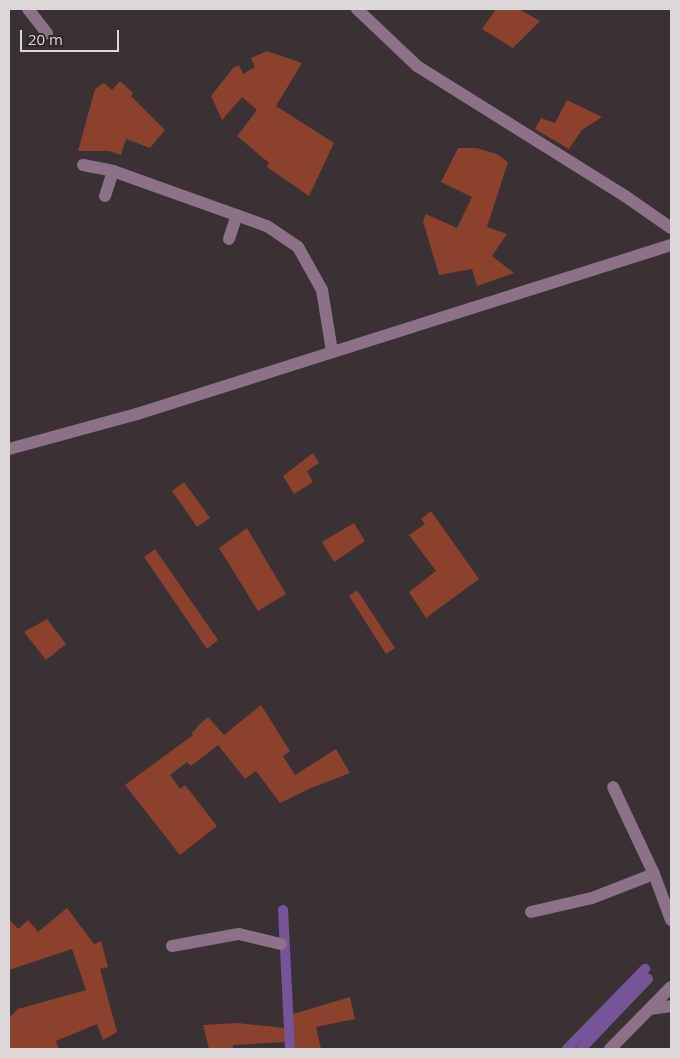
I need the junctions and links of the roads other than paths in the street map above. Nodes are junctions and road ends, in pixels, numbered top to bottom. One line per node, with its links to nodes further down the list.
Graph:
1 (28, 9): 3 (street)
2 (357, 9): 8 (street)
3 (47, 33)
4 (83, 165): 5 (street)
5 (114, 171): 6 (street); 7 (street)
6 (105, 196)
7 (237, 215): 9 (street); 11 (street)
8 (671, 228)
9 (229, 239)
10 (671, 245): 11 (street)
11 (332, 351): 12 (street)
12 (9, 449)
13 (613, 787): 14 (street)
14 (654, 874): 15 (street); 16 (street)
15 (531, 912)
16 (671, 920)
17 (281, 944): 18 (street)
18 (172, 946)
19 (671, 987): 21 (street)
20 (671, 1006): 21 (street)
21 (650, 1009): 22 (street)
22 (610, 1049)

